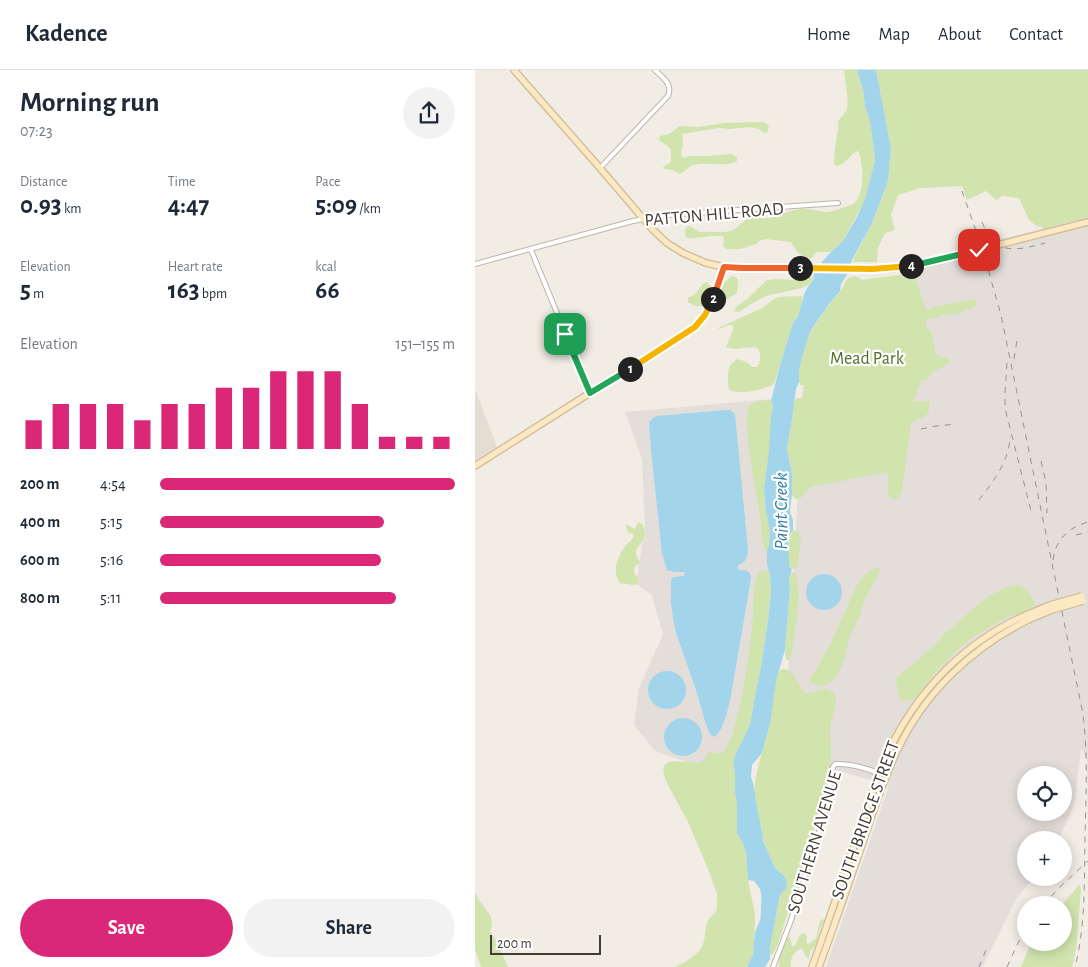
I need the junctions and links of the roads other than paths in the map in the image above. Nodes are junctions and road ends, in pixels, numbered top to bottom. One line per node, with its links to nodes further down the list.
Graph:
1 (514, 70): 3 (main road)
2 (655, 70): 3 (street)
3 (600, 168): 5 (main road)
4 (838, 203): 5 (street, PATTON HILL ROAD)
5 (644, 220): 7 (street, PATTON HILL ROAD); 9 (main road)
6 (1088, 222): 9 (main road)
7 (531, 250): 8 (street, PATTON HILL ROAD); 10 (street)
8 (475, 264)
9 (724, 267): 10 (main road)
10 (590, 393): 11 (main road)
11 (475, 466)
12 (1085, 598): 13 (main road, SOUTH BRIDGE STREET, bridge)
13 (1027, 617): 14 (main road, SOUTH BRIDGE STREET); 15 (main road, SOUTH BRIDGE STREET)
14 (879, 773): 15 (street, SOUTHERN AVENUE); 16 (street, SOUTHERN AVENUE); 17 (main road, SOUTH BRIDGE STREET)
15 (886, 776): 18 (main road, SOUTH BRIDGE STREET)
16 (773, 967)
17 (812, 967)
18 (819, 967)

